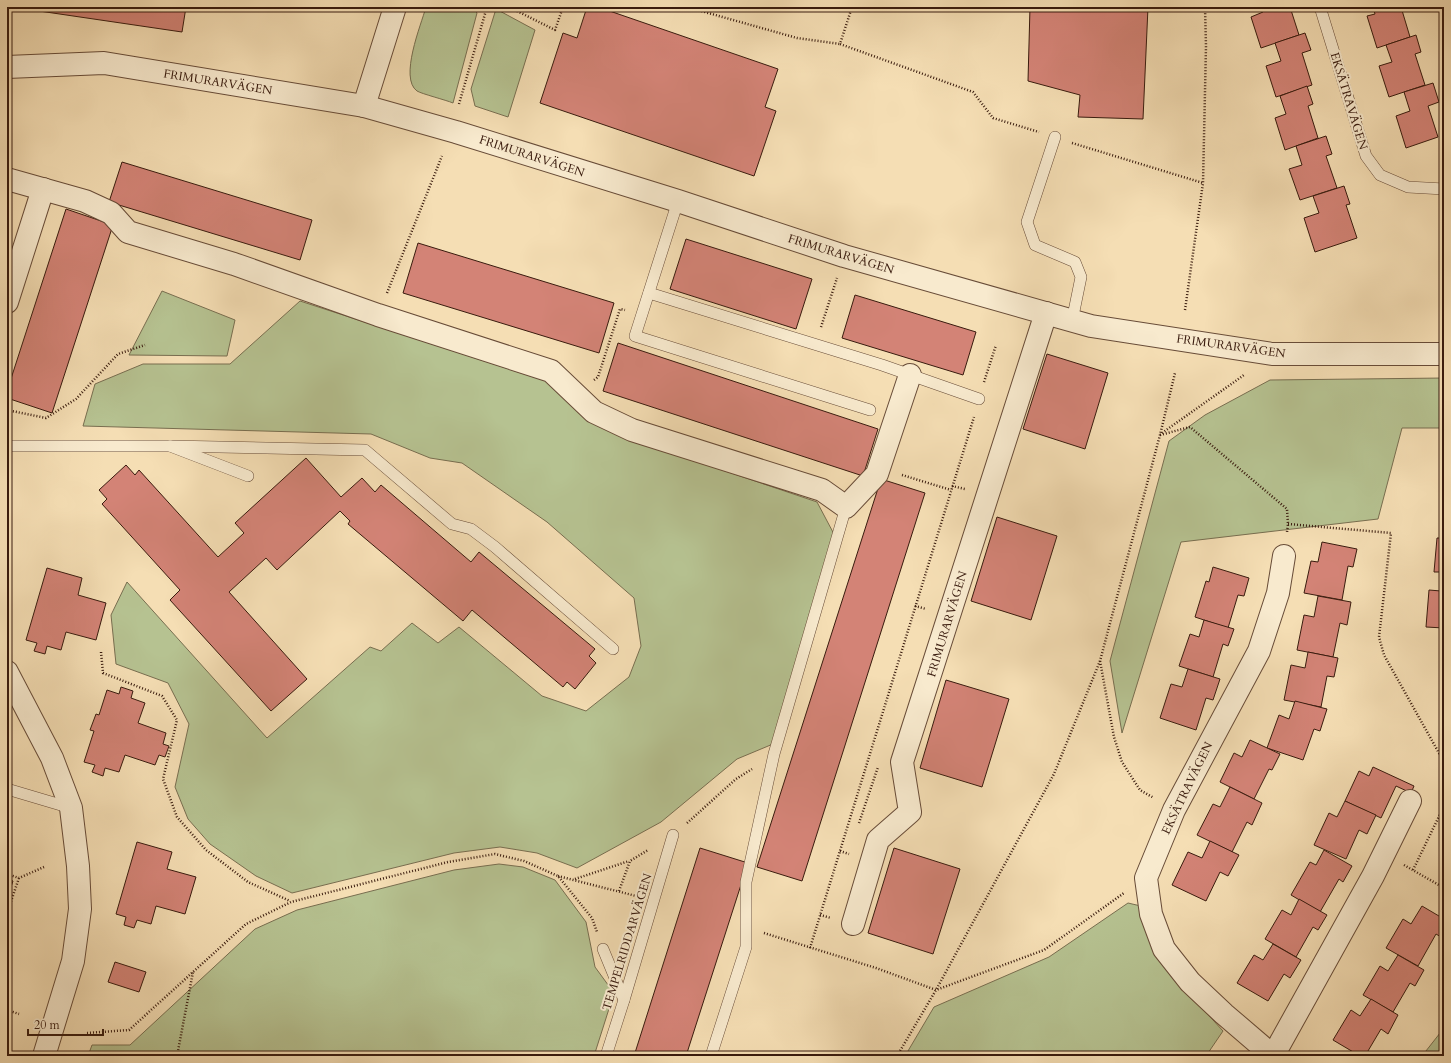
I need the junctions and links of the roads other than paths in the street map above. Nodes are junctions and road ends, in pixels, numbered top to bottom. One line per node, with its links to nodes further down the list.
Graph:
1 (395, 7): 4 (street)
2 (1320, 7): 8 (lane, EKSÄTRAVÄGEN)
3 (7, 67): 4 (street, FRIMURARVÄGEN)
4 (364, 106): 9 (street, FRIMURARVÄGEN)
5 (1055, 137): 13 (lane)
6 (7, 179): 7 (street)
7 (43, 189): 11 (street); 21 (street)
8 (1444, 189)
9 (678, 201): 10 (lane); 12 (street, FRIMURARVÄGEN)
10 (649, 293): 15 (lane); 17 (lane)
11 (7, 302)
12 (1046, 313): 13 (street, FRIMURARVÄGEN); 29 (street, FRIMURARVÄGEN)
13 (1072, 321): 14 (street, FRIMURARVÄGEN)
14 (1444, 354)
15 (910, 374): 16 (lane); 21 (street)
16 (979, 399)
17 (870, 410)
18 (7, 446): 19 (lane)
19 (170, 446): 20 (lane); 23 (lane)
20 (248, 476)
21 (846, 507): 34 (lane)
22 (1284, 556): 35 (street, EKSÄTRAVÄGEN)
23 (613, 649)
24 (8, 675): 27 (street)
25 (7, 789): 27 (lane)
26 (1410, 801): 35 (street)
27 (71, 808): 32 (street)
28 (673, 835): 31 (lane, TEMPELRIDDARVÄGEN)
29 (853, 924)
30 (603, 949): 31 (lane)
31 (624, 1000): 33 (lane, TEMPELRIDDARVÄGEN)
32 (44, 1056)
33 (606, 1056)
34 (711, 1056)
35 (1273, 1056)

